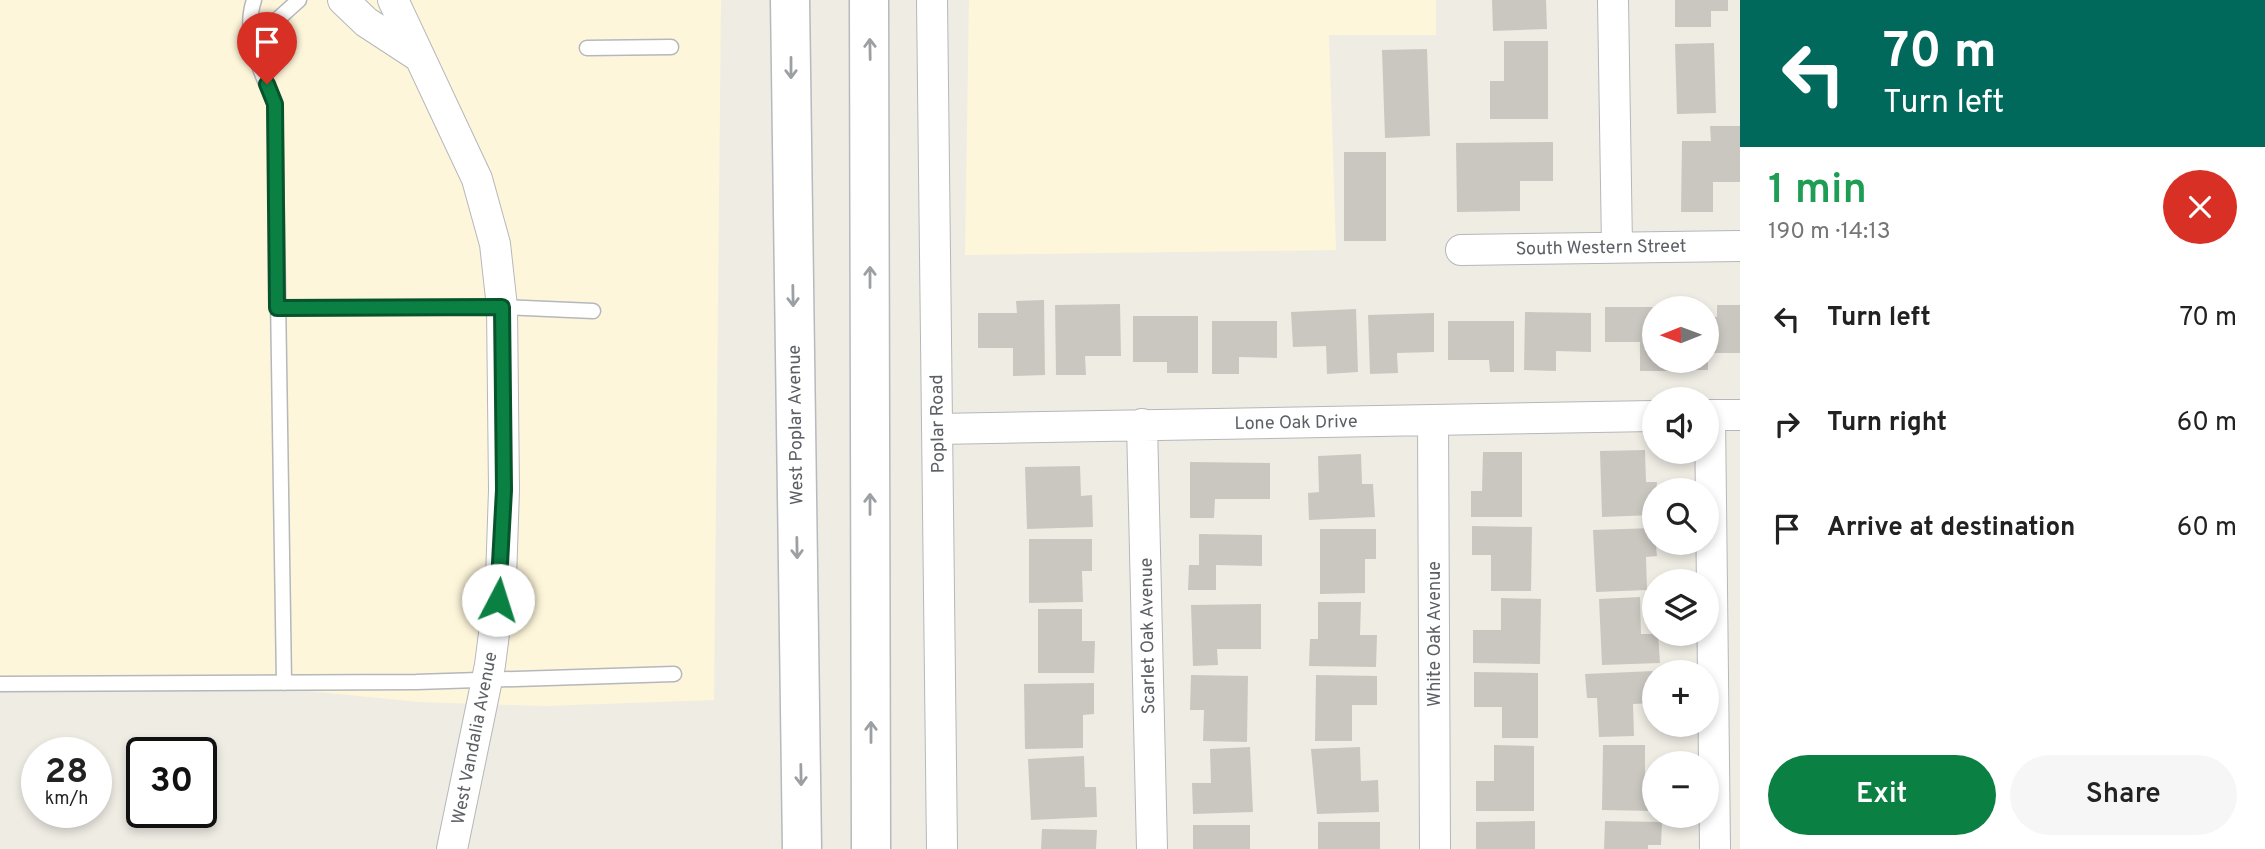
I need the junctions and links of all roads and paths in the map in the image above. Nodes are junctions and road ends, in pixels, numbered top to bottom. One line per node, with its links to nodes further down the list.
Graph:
1 (254, 0): 9 (lane)
2 (299, 0): 9 (lane)
3 (343, 0): 12 (street)
4 (393, 0): 12 (street, West Vandalia Avenue)
5 (790, 0): 31 (main road, West Poplar Avenue, one-way to 31)
6 (869, 0): 32 (main road, one-way to 6)
7 (932, 0): 24 (street, Poplar Road)
8 (1613, 0): 13 (street)
9 (250, 34): 17 (lane)
10 (671, 47): 11 (lane)
11 (587, 48)
12 (418, 56): 16 (street, West Vandalia Avenue)
13 (1617, 246): 14 (street, South Western Street); 15 (street, South Western Street)
14 (1740, 246)
15 (1461, 250)
16 (502, 307): 17 (lane); 18 (lane); 27 (street, West Vandalia Avenue)
17 (277, 308): 28 (lane)
18 (593, 311)
19 (1719, 415): 20 (street)
20 (1740, 415)
21 (1642, 416): 22 (street, Lone Oak Drive)
22 (1433, 420): 23 (street, Lone Oak Drive); 35 (street, White Oak Avenue)
23 (1142, 424): 24 (street, Lone Oak Drive); 34 (street, Scarlet Oak Avenue)
24 (937, 429): 33 (street, Poplar Road)
25 (1709, 464): 36 (street)
26 (674, 674): 27 (lane)
27 (487, 680): 28 (lane); 30 (street, West Vandalia Avenue)
28 (284, 683): 29 (lane)
29 (0, 684)
30 (452, 849)
31 (802, 849)
32 (871, 849)
33 (942, 849)
34 (1152, 849)
35 (1436, 849)
36 (1715, 849)

